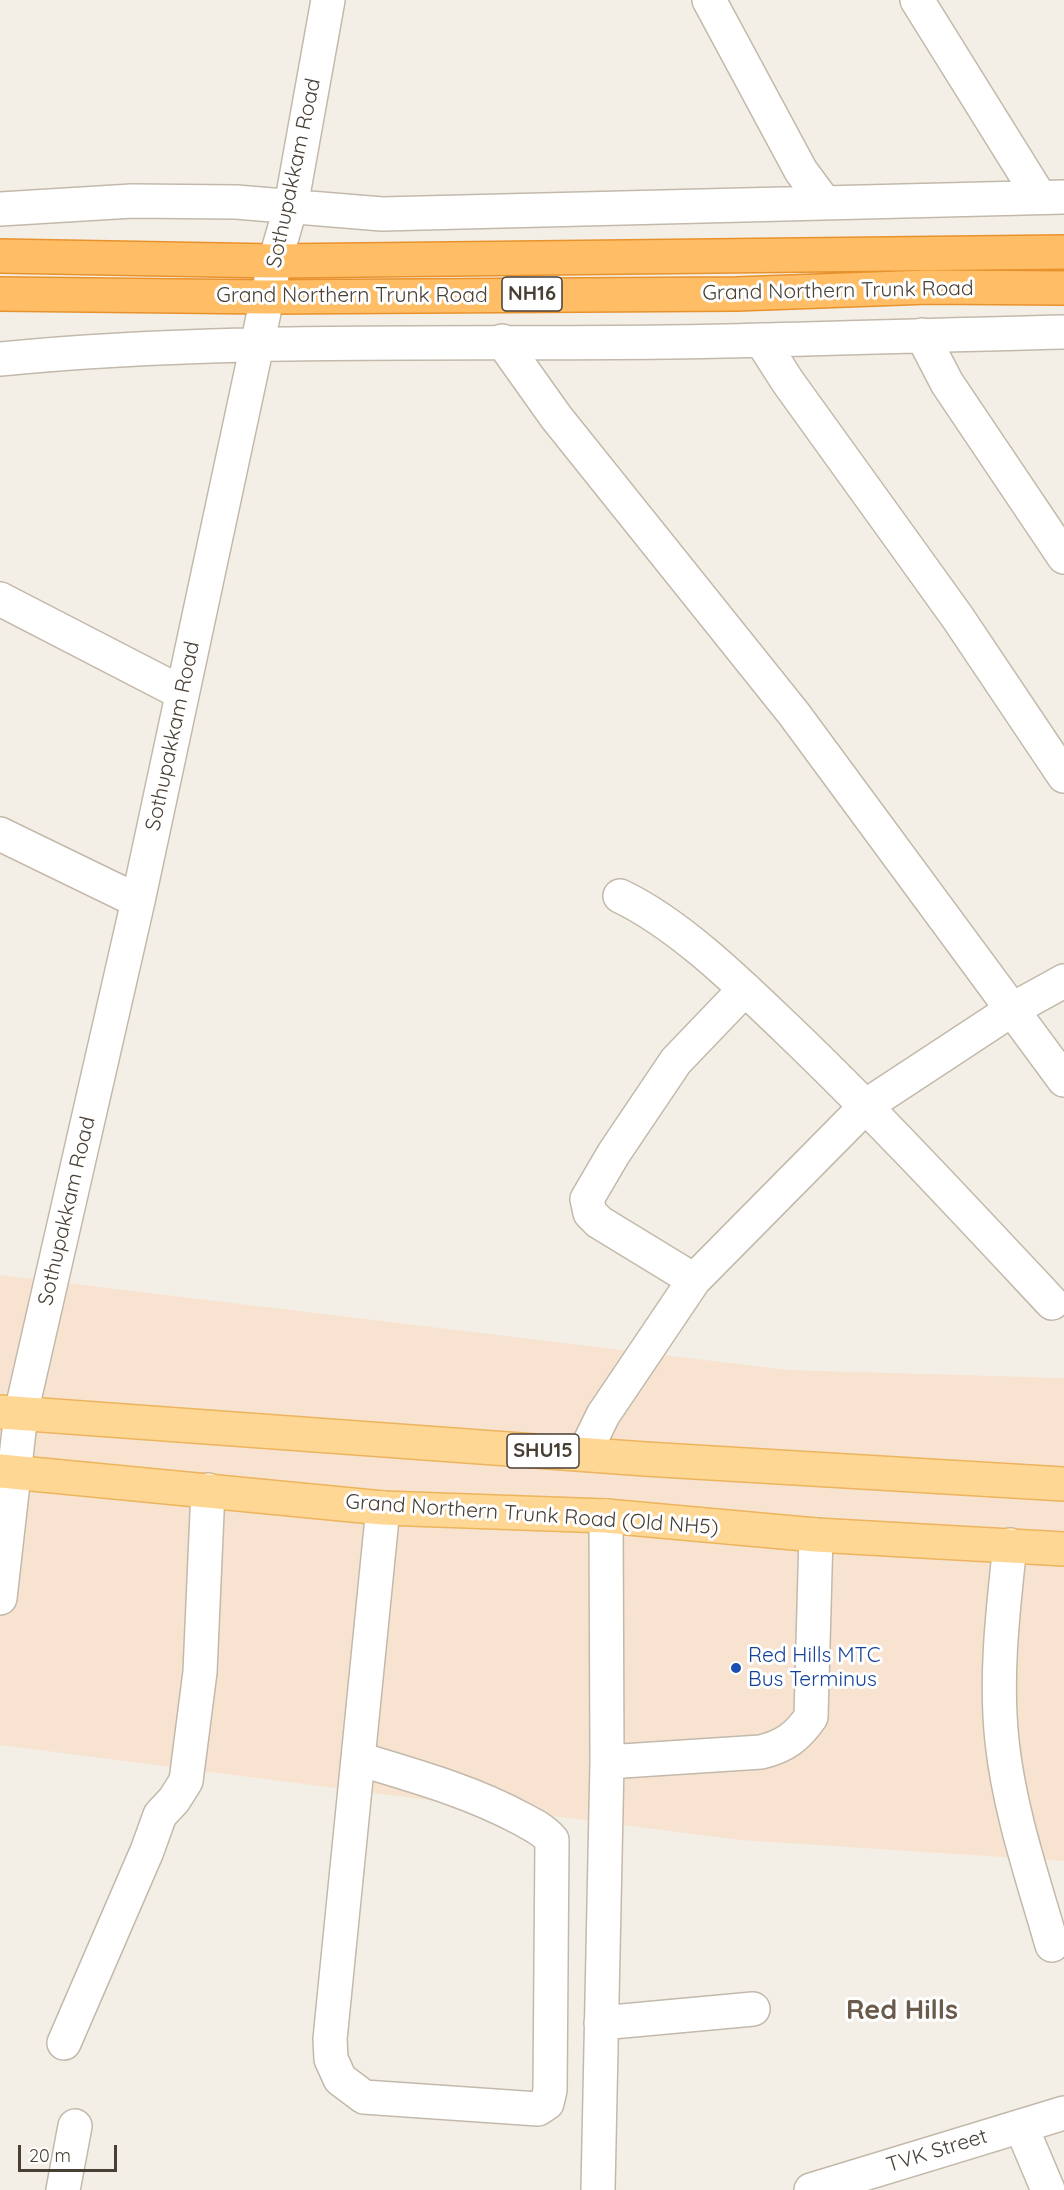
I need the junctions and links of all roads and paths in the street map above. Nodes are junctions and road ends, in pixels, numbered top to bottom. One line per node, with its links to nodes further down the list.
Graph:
1 (328, 0): 6 (street, Sothupakkam Road)
2 (709, 0): 5 (street)
3 (916, 0): 4 (street)
4 (1051, 197): 5 (street)
5 (824, 202): 6 (street)
6 (291, 206): 7 (street); 10 (street, Sothupakkam Road)
7 (0, 209)
8 (1064, 252): 10 (highway, Grand Northern Trunk Road / NH16)
9 (0, 256): 10 (highway, Grand Northern Trunk Road / NH16)
10 (275, 261): 13 (street, Sothupakkam Road)
11 (1064, 288): 13 (highway, Grand Northern Trunk Road / NH16)
12 (0, 294): 13 (highway, Grand Northern Trunk Road / NH16)
13 (267, 297): 18 (street, Sothupakkam Road)
14 (1064, 332): 15 (street)
15 (922, 335): 16 (street); 20 (street)
16 (761, 340): 17 (street); 23 (street)
17 (502, 341): 18 (street); 29 (street)
18 (256, 346): 19 (street); 22 (street, Sothupakkam Road)
19 (0, 358)
20 (1064, 557)
21 (0, 599): 22 (street)
22 (182, 693): 26 (street, Sothupakkam Road)
23 (1064, 776)
24 (0, 834): 26 (street)
25 (620, 896): 28 (street)
26 (138, 901): 34 (street, Sothupakkam Road)
27 (1064, 981): 29 (street)
28 (745, 989): 31 (street); 32 (street)
29 (1013, 1009): 30 (street); 31 (street)
30 (1064, 1080)
31 (867, 1105): 32 (street); 33 (street)
32 (694, 1280): 35 (street)
33 (1053, 1303)
34 (11, 1413): 35 (main road, SHU15); 36 (street, Sothupakkam Road)
35 (584, 1454): 37 (main road, SHU15)
36 (7, 1472): 38 (main road, Grand Northern Trunk Road (Old NH5)); 44 (street, Sothupakkam Road)
37 (1064, 1484)
38 (208, 1490): 39 (main road, Grand Northern Trunk Road (Old NH5)); 50 (street)
39 (383, 1508): 40 (main road, Grand Northern Trunk Road (Old NH5)); 45 (street)
40 (606, 1516): 41 (main road, Grand Northern Trunk Road (Old NH5)); 46 (street)
41 (816, 1535): 42 (main road, Grand Northern Trunk Road (Old NH5)); 46 (street)
42 (1010, 1545): 43 (main road, Grand Northern Trunk Road (Old NH5)); 47 (street)
43 (1064, 1549)
44 (0, 1598)
45 (359, 1759): 45 (street)
46 (608, 1762): 49 (street)
47 (1052, 1945)
48 (753, 2009): 49 (street)
49 (601, 2023): 55 (street)
50 (64, 2043)
51 (1064, 2113): 53 (street, TVK Street)
52 (75, 2126): 54 (street)
53 (1022, 2126): 56 (street, TVK Street); 57 (street)
54 (63, 2190)
55 (598, 2190)
56 (811, 2190)
57 (1048, 2190)

